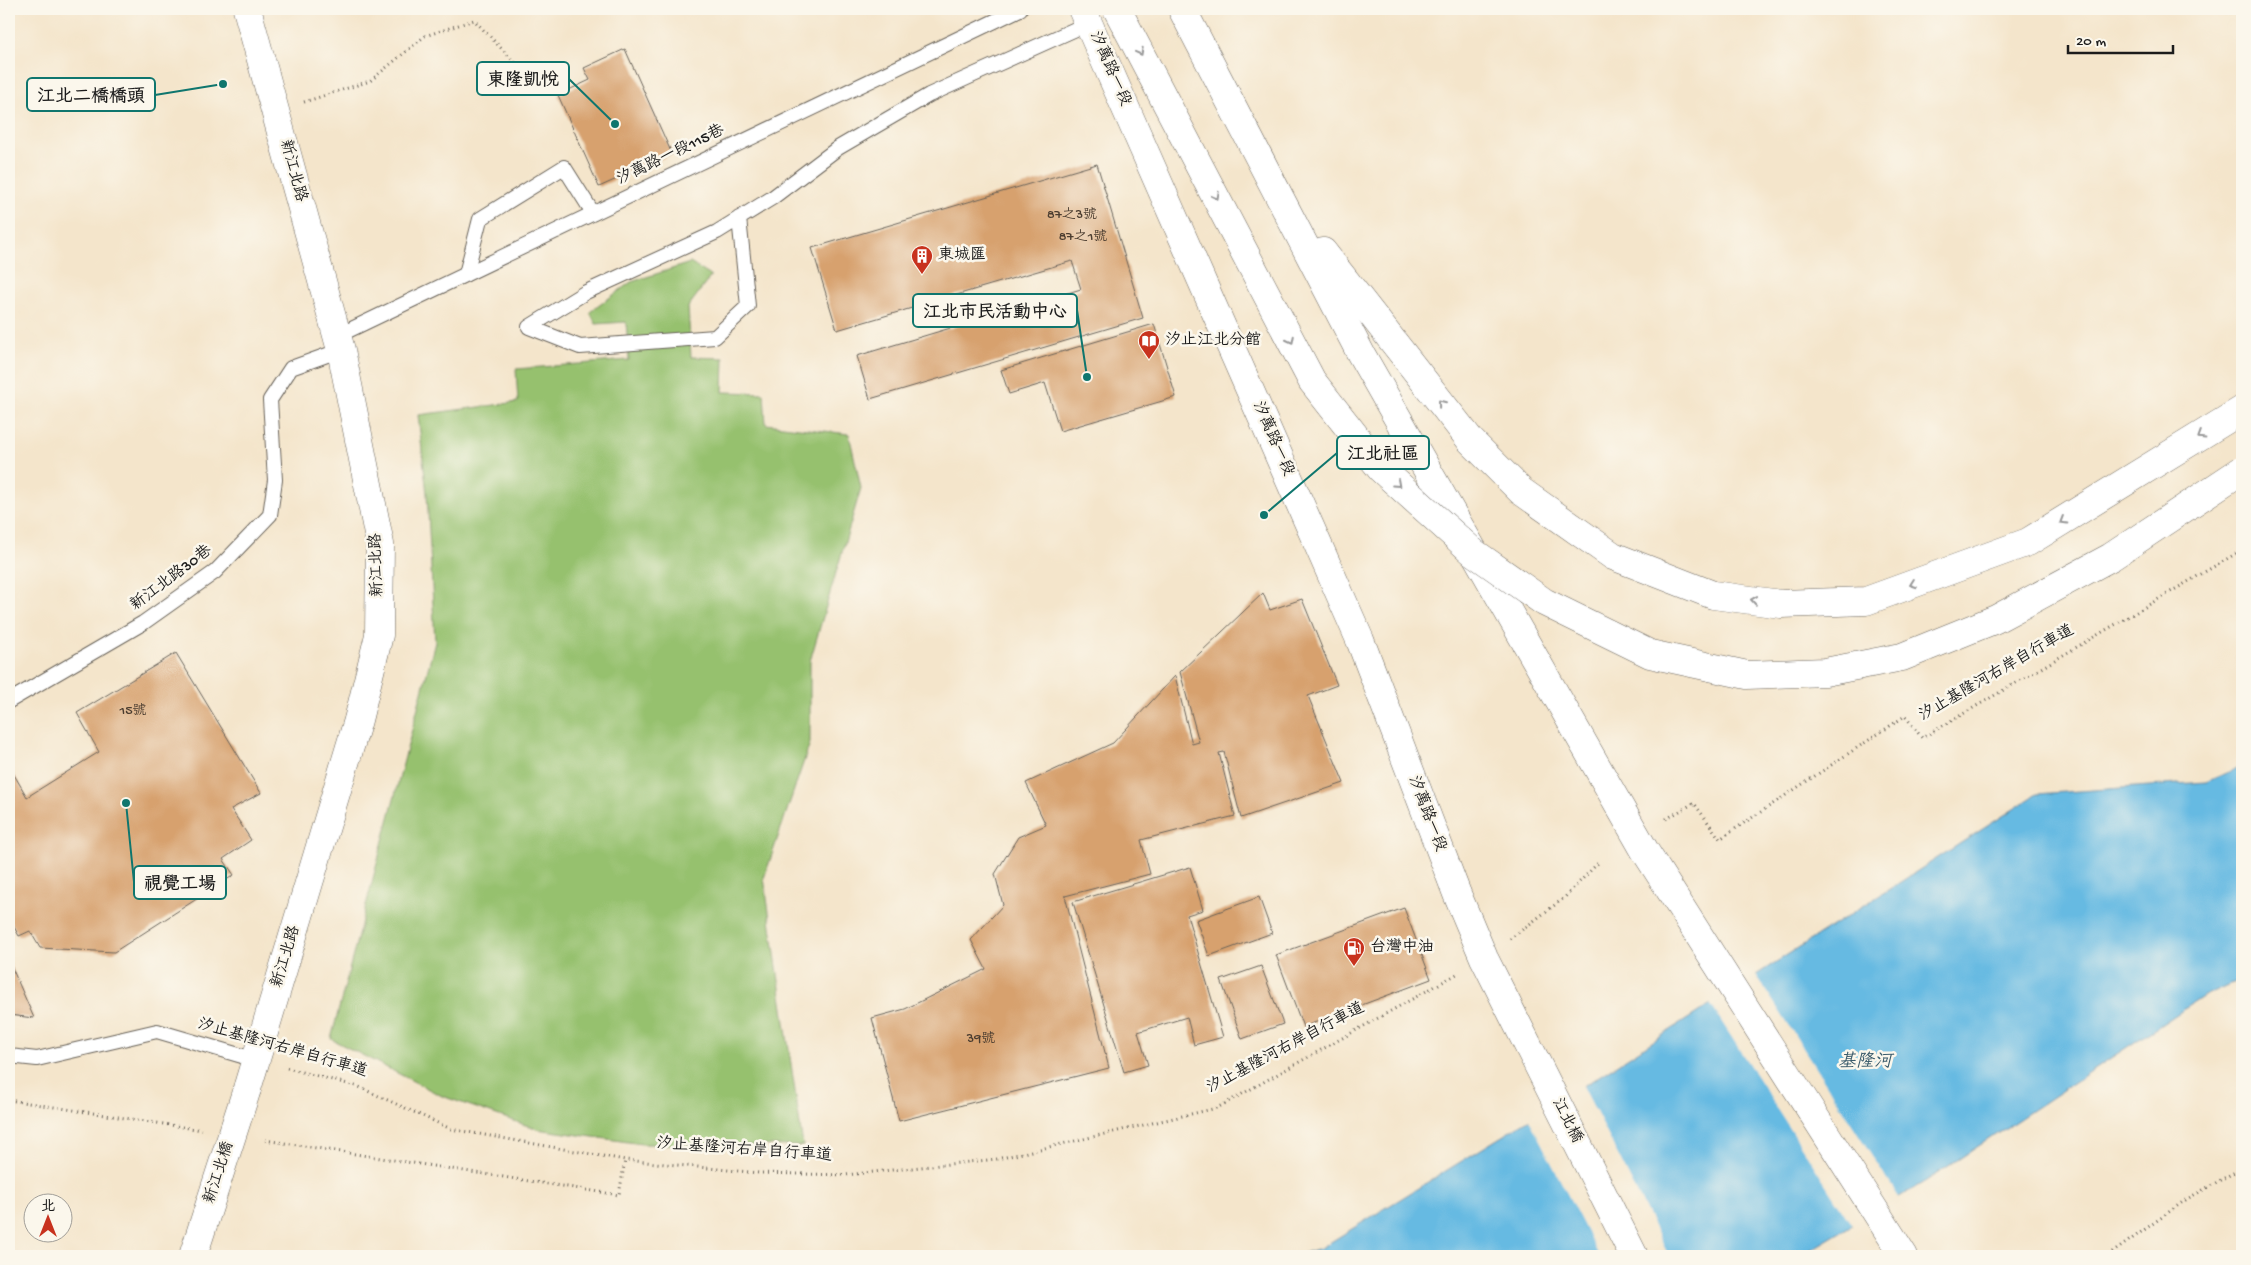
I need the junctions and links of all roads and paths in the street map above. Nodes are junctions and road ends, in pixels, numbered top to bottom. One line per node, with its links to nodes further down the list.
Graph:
1 (247, 9): 7 (main road, 新江北路)
2 (1020, 9): 9 (lane, 汐萬路一段115巷)
3 (1117, 9): 14 (main road, one-way to 14, bridge)
4 (1182, 9): 8 (main road)
5 (1085, 16): 10 (lane); 19 (main road, 汐萬路一段)
6 (540, 68): 7 (path)
7 (275, 111): 12 (main road, 新江北路)
8 (1284, 203): 13 (main road, one-way to 8); 31 (main road)
9 (593, 213): 11 (lane, 汐萬路一段115巷); 11 (lane)
10 (739, 218): 10 (lane)
11 (466, 274): 12 (lane, 汐萬路一段115巷)
12 (339, 343): 16 (lane, 新江北路30巷); 22 (main road, 新江北路)
13 (2242, 410)
14 (2242, 470)
15 (2242, 550): 17 (path, 汐止基隆河右岸自行車道)
16 (9, 701)
17 (1666, 819)
18 (1598, 862): 19 (path, 汐止基隆河右岸自行車道)
19 (1484, 958): 20 (main road, 汐萬路一段); 27 (path, 汐止基隆河右岸自行車道)
20 (1498, 985): 30 (main road, 江北橋)
21 (9, 1056): 22 (lane, 汐止基隆河右岸自行車道)
22 (256, 1060): 23 (main road, 新江北路); 27 (path, 汐止基隆河右岸自行車道)
23 (247, 1089): 29 (main road, 新江北橋, bridge)
24 (9, 1100): 25 (path)
25 (206, 1130)
26 (255, 1138): 27 (path)
27 (625, 1160)
28 (2242, 1168): 32 (path)
29 (193, 1256)
30 (1634, 1256)
31 (1904, 1256)
32 (2108, 1256)

